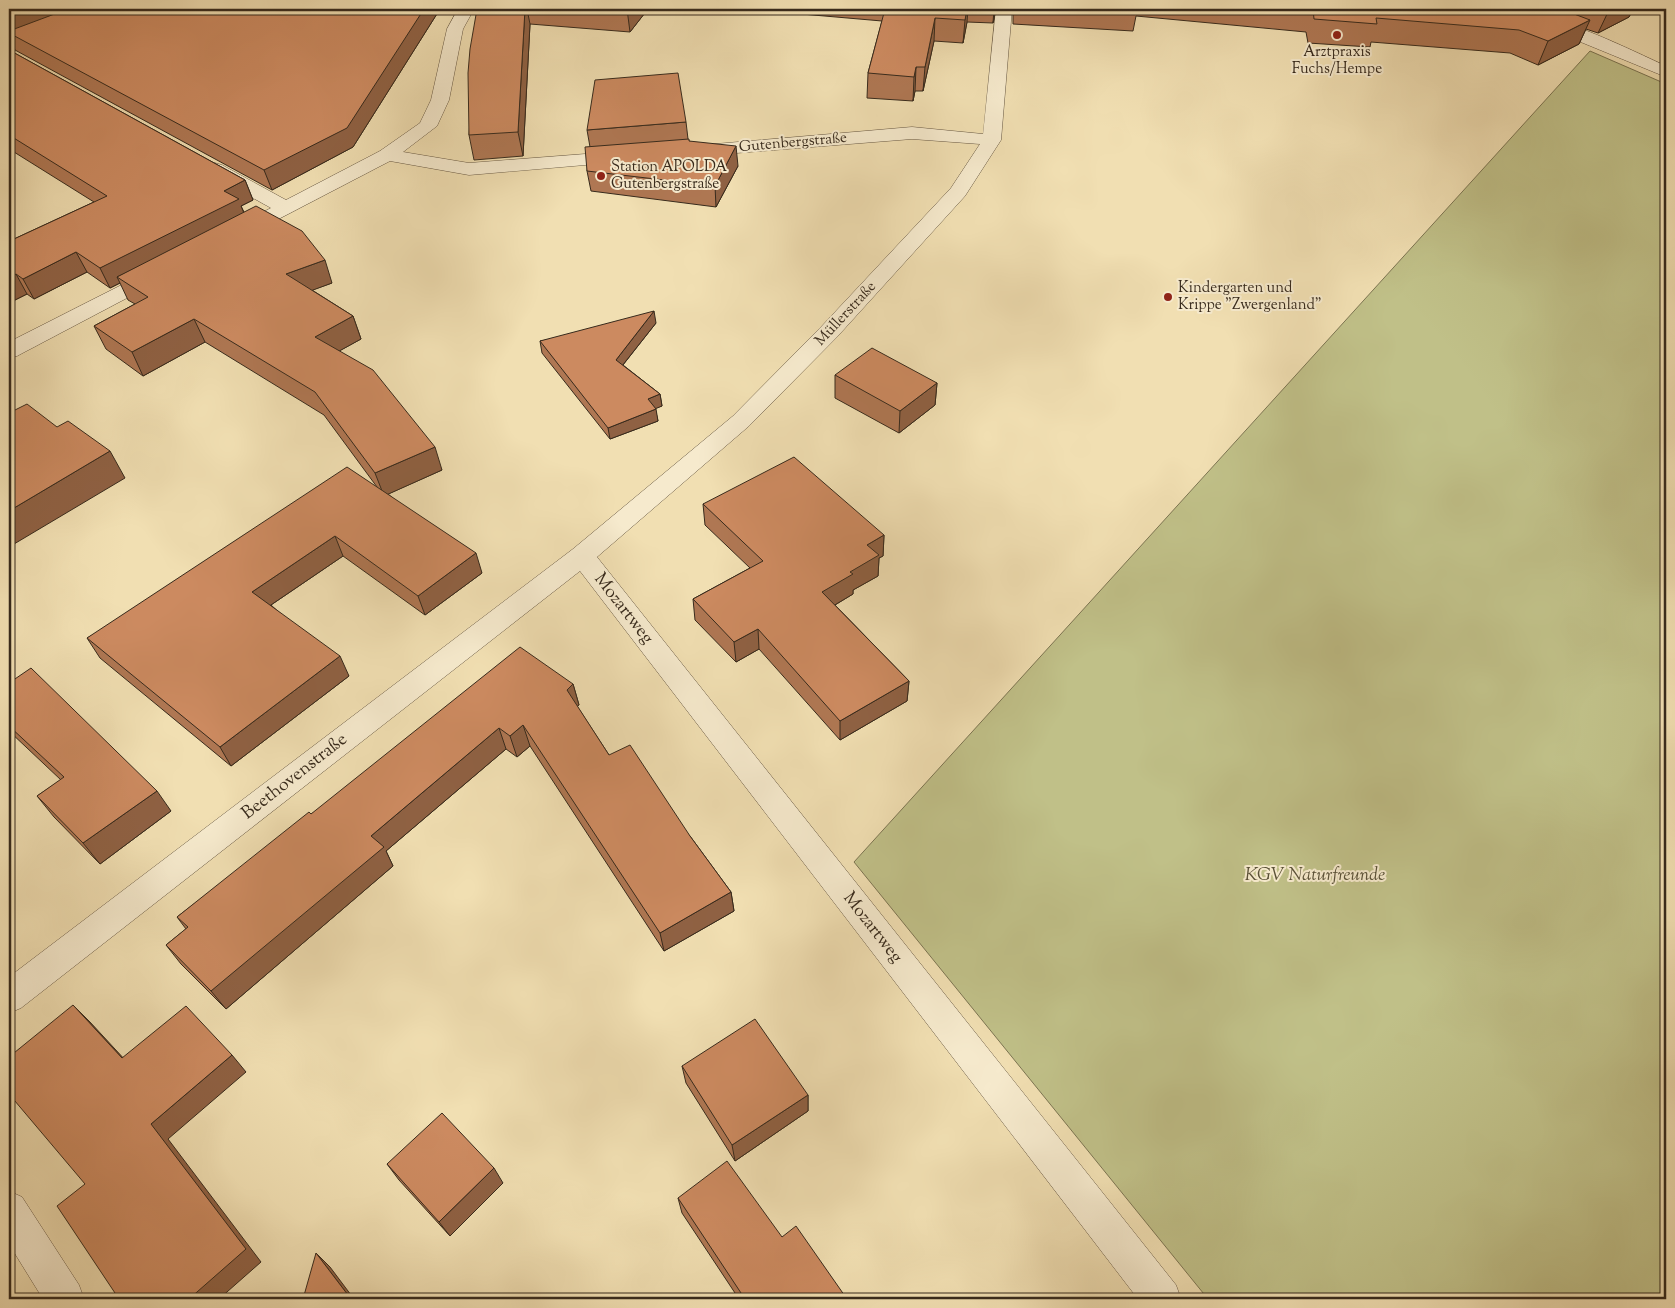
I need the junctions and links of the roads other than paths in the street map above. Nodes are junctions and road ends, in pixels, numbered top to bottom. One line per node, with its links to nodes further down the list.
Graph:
1 (105, 9): 5 (street)
2 (466, 9): 9 (street)
3 (1004, 9): 7 (street, Müllerstraße)
4 (1484, 9): 6 (street)
5 (12, 54)
6 (1666, 72)
7 (992, 140): 8 (street, Gutenbergstraße); 16 (street, Müllerstraße)
8 (677, 152)
9 (387, 156): 10 (street); 12 (street)
10 (638, 156)
11 (201, 162): 12 (street)
12 (286, 208): 13 (street)
13 (225, 240)
14 (173, 266): 15 (street)
15 (9, 351)
16 (582, 556): 17 (street, Beethovenstraße); 20 (street, Mozartweg)
17 (9, 997)
18 (9, 1210): 19 (street)
19 (65, 1299)
20 (1162, 1299)

